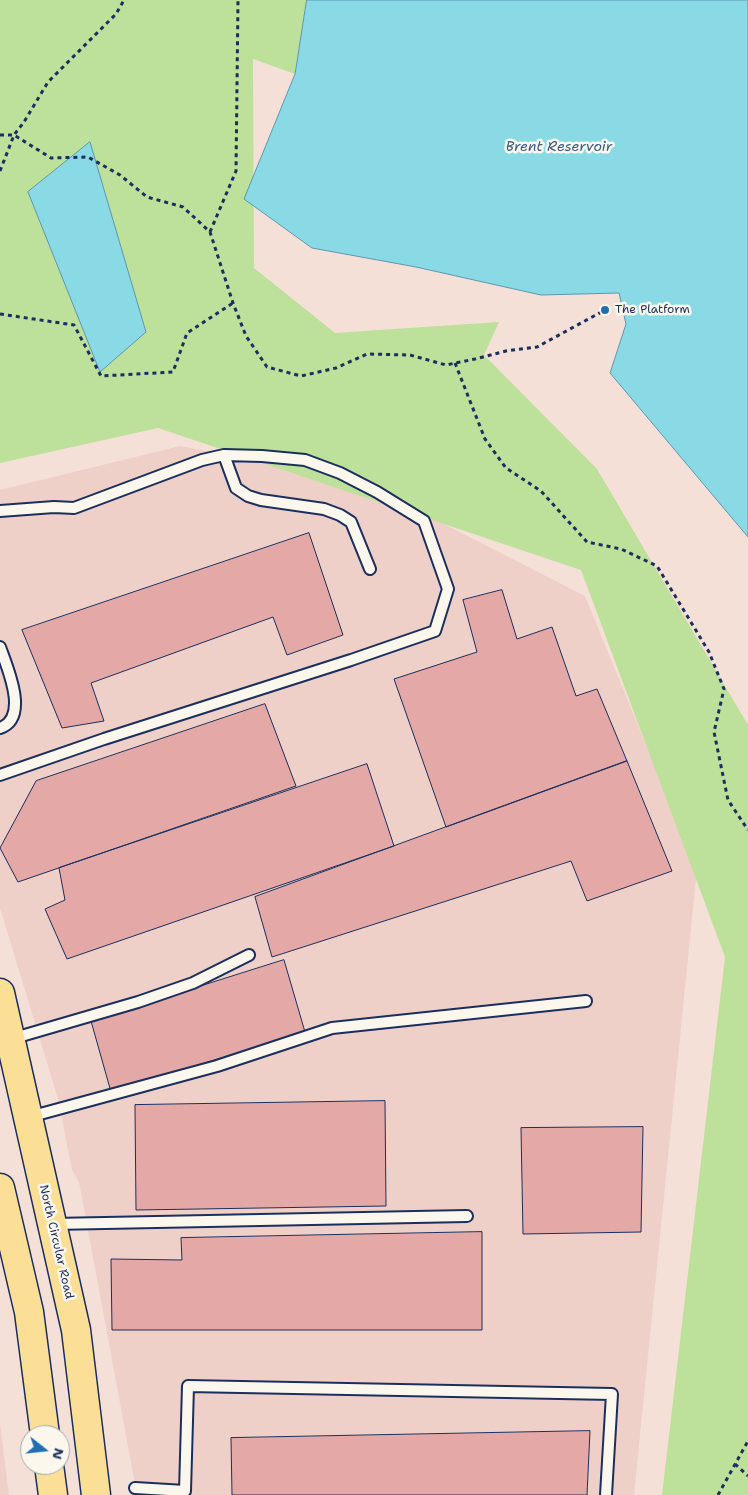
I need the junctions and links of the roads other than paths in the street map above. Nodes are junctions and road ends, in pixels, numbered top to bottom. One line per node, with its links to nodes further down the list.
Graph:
1 (224, 455): 2 (lane); 3 (lane); 6 (lane)
2 (0, 511)
3 (370, 569)
4 (0, 647): 5 (lane)
5 (0, 728)
6 (0, 775)
7 (249, 955): 10 (lane)
8 (0, 993): 10 (highway, North Circular Road)
9 (586, 1001): 11 (lane)
10 (10, 1039): 11 (highway, North Circular Road)
11 (28, 1118): 14 (highway, North Circular Road)
12 (0, 1188): 15 (highway)
13 (467, 1216): 14 (lane)
14 (52, 1224): 19 (highway, North Circular Road)
15 (44, 1425)
16 (50, 1475): 18 (highway)
17 (135, 1488): 20 (lane)
18 (53, 1495)
19 (96, 1495)
20 (606, 1495)

